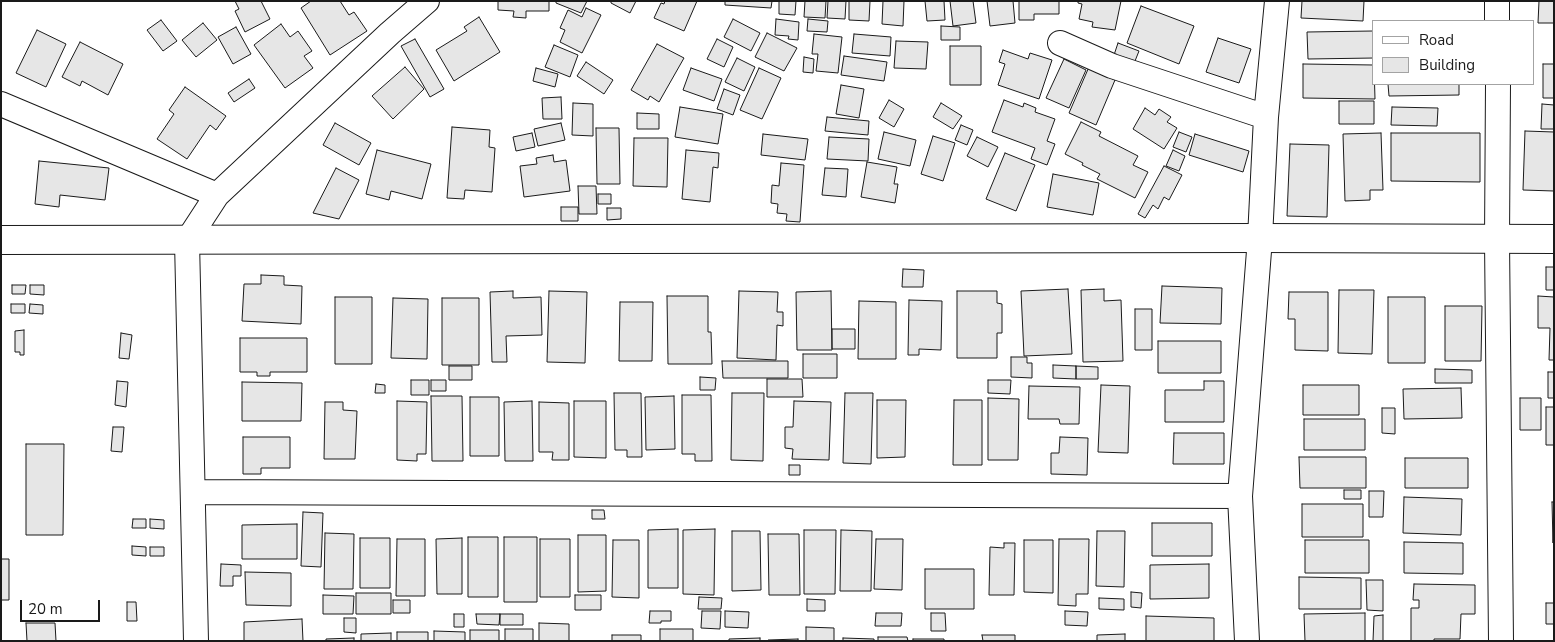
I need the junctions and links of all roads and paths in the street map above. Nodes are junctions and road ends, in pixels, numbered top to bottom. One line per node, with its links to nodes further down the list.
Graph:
1 (427, 1): 9 (street)
2 (1277, 1): 8 (street)
3 (1497, 1): 4 (street)
4 (1497, 20)
5 (1060, 43): 8 (street)
6 (1498, 85): 13 (street)
7 (1, 104): 9 (street)
8 (1266, 117): 10 (street)
9 (217, 195): 14 (street)
10 (1260, 238): 13 (street); 14 (street); 16 (street)
11 (1554, 239): 13 (street)
12 (1, 240): 14 (street)
13 (1497, 240): 19 (street)
14 (187, 241): 15 (street)
15 (193, 492): 16 (street); 17 (street)
16 (1240, 496): 18 (street)
17 (196, 641)
18 (1247, 641)
19 (1501, 641)

